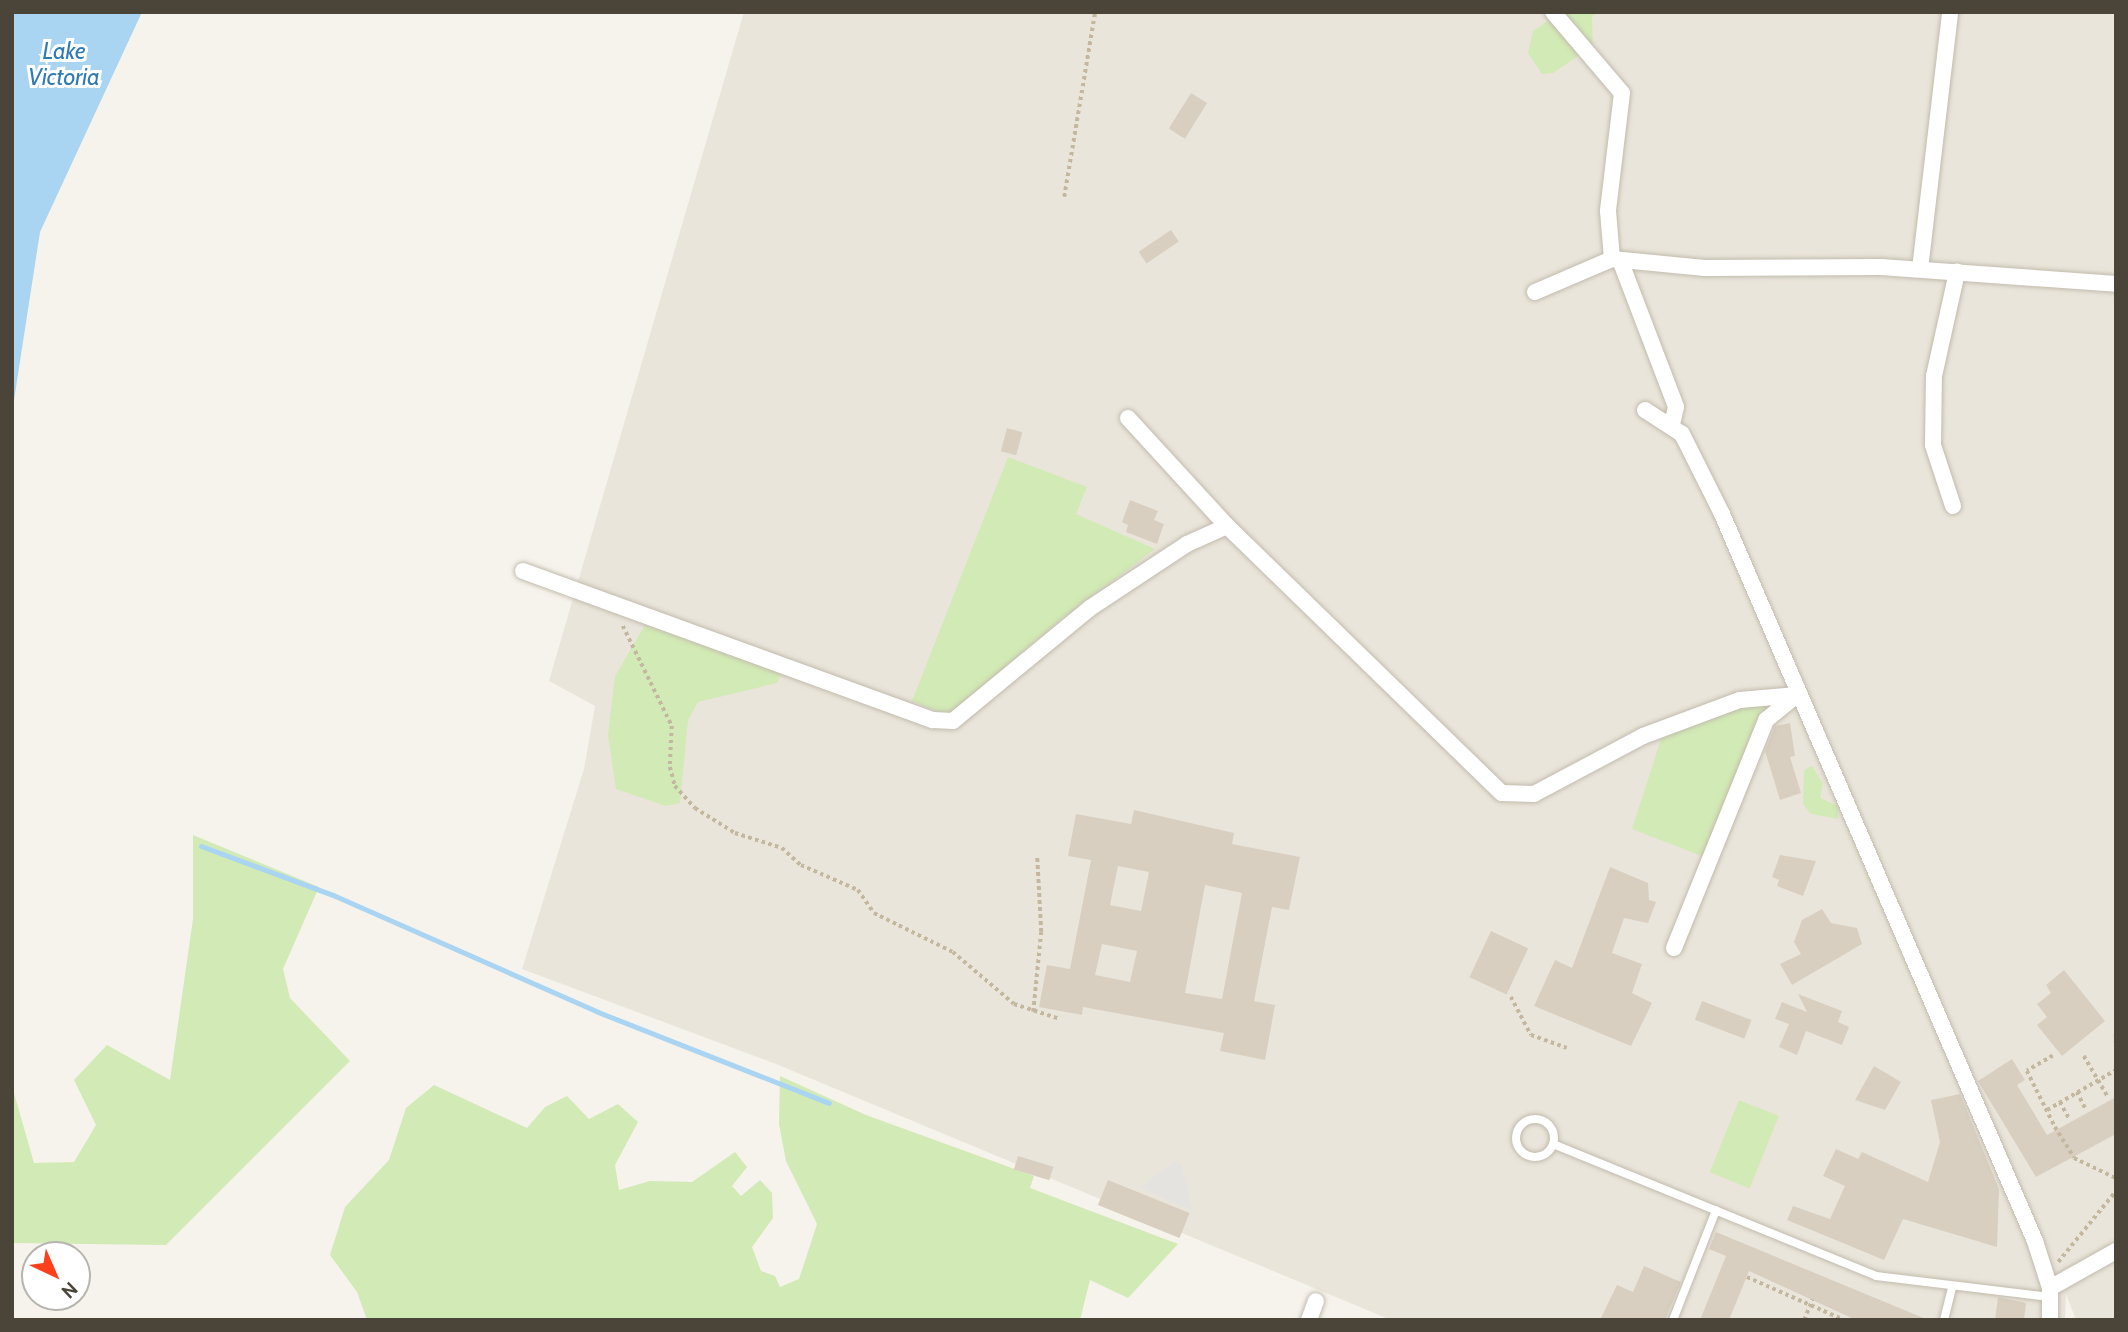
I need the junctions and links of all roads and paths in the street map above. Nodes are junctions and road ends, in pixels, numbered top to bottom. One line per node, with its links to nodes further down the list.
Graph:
1 (1094, 12): 4 (path)
2 (1553, 12): 5 (street)
3 (1950, 12): 6 (street)
4 (1064, 197)
5 (1616, 259): 6 (street); 9 (street); 12 (street)
6 (1920, 269): 7 (street)
7 (1957, 272): 8 (street); 13 (street)
8 (2116, 284)
9 (1535, 292)
10 (1645, 410): 12 (street)
11 (1128, 418): 14 (street)
12 (1672, 424): 17 (street)
13 (1953, 506)
14 (1227, 526): 15 (street); 17 (street)
15 (523, 571)
16 (618, 616): 21 (path)
17 (1797, 695): 19 (street); 42 (street)
18 (1037, 858): 21 (path)
19 (1674, 947)
20 (1511, 997): 25 (path)
21 (1033, 1012): 22 (path)
22 (1060, 1019)
23 (2116, 1034): 24 (path)
24 (2116, 1043)
25 (1567, 1048)
26 (2053, 1056): 34 (path)
27 (2084, 1056): 29 (path)
28 (2116, 1070): 29 (path)
29 (2098, 1080): 30 (path); 31 (path)
30 (2077, 1093): 32 (path); 33 (path)
31 (2108, 1097)
32 (2060, 1102): 34 (path); 35 (path)
33 (2085, 1108)
34 (2046, 1110): 37 (path)
35 (2069, 1118)
36 (1553, 1144): 36 (lane); 39 (lane)
37 (2116, 1178)
38 (2116, 1191): 42 (path)
39 (1716, 1210): 43 (lane); 47 (lane)
40 (2116, 1251): 42 (street)
41 (1747, 1277): 45 (path)
42 (2049, 1287): 43 (lane); 51 (street)
43 (1952, 1289): 50 (lane)
44 (1316, 1301): 46 (street)
45 (1811, 1302): 48 (path); 49 (path)
46 (1310, 1320)
47 (1672, 1320)
48 (1804, 1320)
49 (1844, 1320)
50 (1944, 1320)
51 (2050, 1320)

